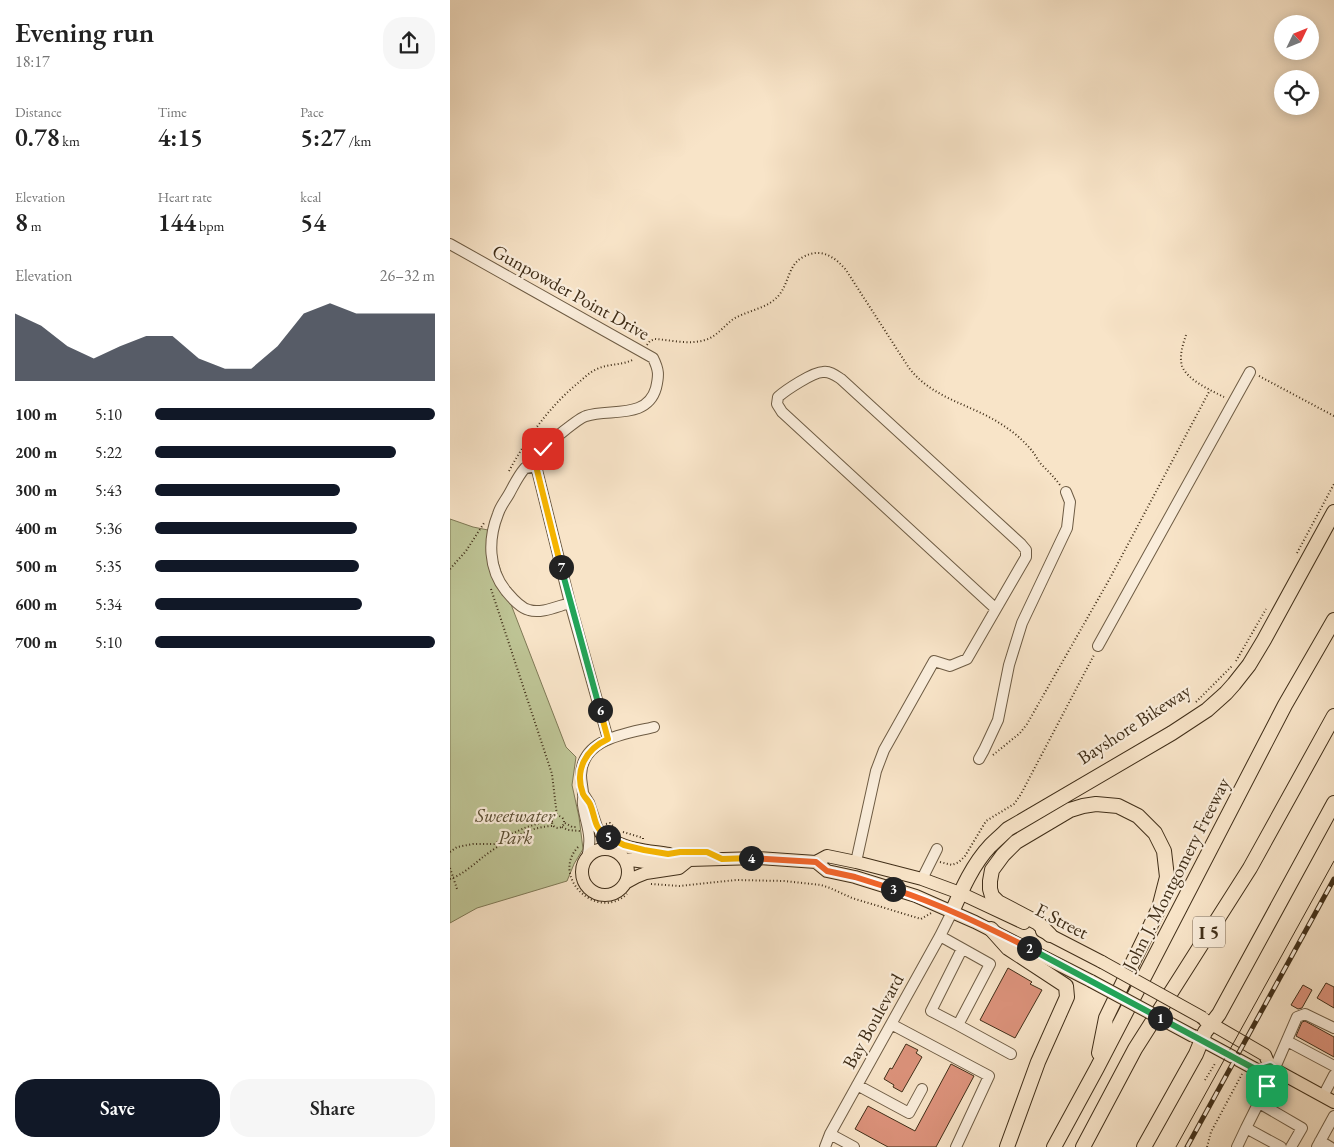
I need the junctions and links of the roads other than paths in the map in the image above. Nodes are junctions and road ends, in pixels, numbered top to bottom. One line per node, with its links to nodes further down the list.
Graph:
1 (450, 244): 3 (street, Gunpowder Point Drive)
2 (1250, 372): 9 (street)
3 (536, 466): 6 (street); 6 (street)
4 (1066, 492): 13 (street)
5 (1334, 512): 26 (highway)
6 (570, 603): 12 (street)
7 (996, 609): 7 (street); 23 (street)
8 (1334, 620): 40 (highway, John J. Montgomery Freeway / I 5)
9 (1098, 646)
10 (1334, 716): 56 (highway, I 5)
11 (654, 727): 12 (street)
12 (608, 739): 14 (street)
13 (979, 759)
14 (584, 795): 16 (street); 19 (street)
15 (1334, 803): 32 (highway)
16 (601, 833): 18 (street); 20 (main road)
17 (937, 849): 24 (street)
18 (619, 855): 19 (main road); 21 (main road, E Street); 25 (main road)
19 (587, 858): 25 (main road)
20 (722, 859): 21 (main road, E Street); 22 (main road, E Street)
21 (688, 860): 25 (main road, E Street)
22 (816, 862): 23 (main road, E Street); 27 (main road, E Street)
23 (856, 862): 24 (main road, E Street)
24 (922, 879): 26 (main road, E Street)
25 (627, 888)
26 (960, 893): 27 (highway); 29 (main road, E Street)
27 (952, 912): 28 (main road, E Street); 30 (street, Bay Boulevard)
28 (991, 929): 36 (main road, E Street, bridge); 54 (highway)
29 (1050, 935): 32 (main road, E Street, bridge); 40 (highway)
30 (940, 936): 31 (street); 33 (street, Bay Boulevard)
31 (962, 949): 34 (street); 34 (street)
32 (1207, 1021): 36 (highway); 41 (main road, E Street)
33 (891, 1024): 43 (street, Bay Boulevard); 53 (street)
34 (958, 1025): 38 (street)
35 (1334, 1028): 37 (street)
36 (1197, 1038): 41 (main road, E Street); 57 (highway)
37 (1287, 1041): 39 (street); 41 (street)
38 (1012, 1054)
39 (1334, 1066)
40 (1096, 1068): 55 (highway, John J. Montgomery Freeway / I 5)
41 (1272, 1068): 45 (main road, E Street); 46 (street)
42 (1334, 1075): 45 (street)
43 (857, 1085): 44 (street); 49 (street, Bay Boulevard)
44 (922, 1089)
45 (1328, 1099)
46 (1259, 1103): 48 (street); 60 (street)
47 (1334, 1116): 50 (street)
48 (1246, 1128): 58 (street); 59 (street)
49 (830, 1134): 51 (street, Bay Boulevard); 52 (street)
50 (1319, 1144): 61 (street)
51 (825, 1147)
52 (854, 1147)
53 (956, 1147)
54 (1007, 1147)
55 (1054, 1147)
56 (1083, 1147)
57 (1144, 1147)
58 (1237, 1147)
59 (1281, 1147)
60 (1290, 1147)
61 (1330, 1147)

